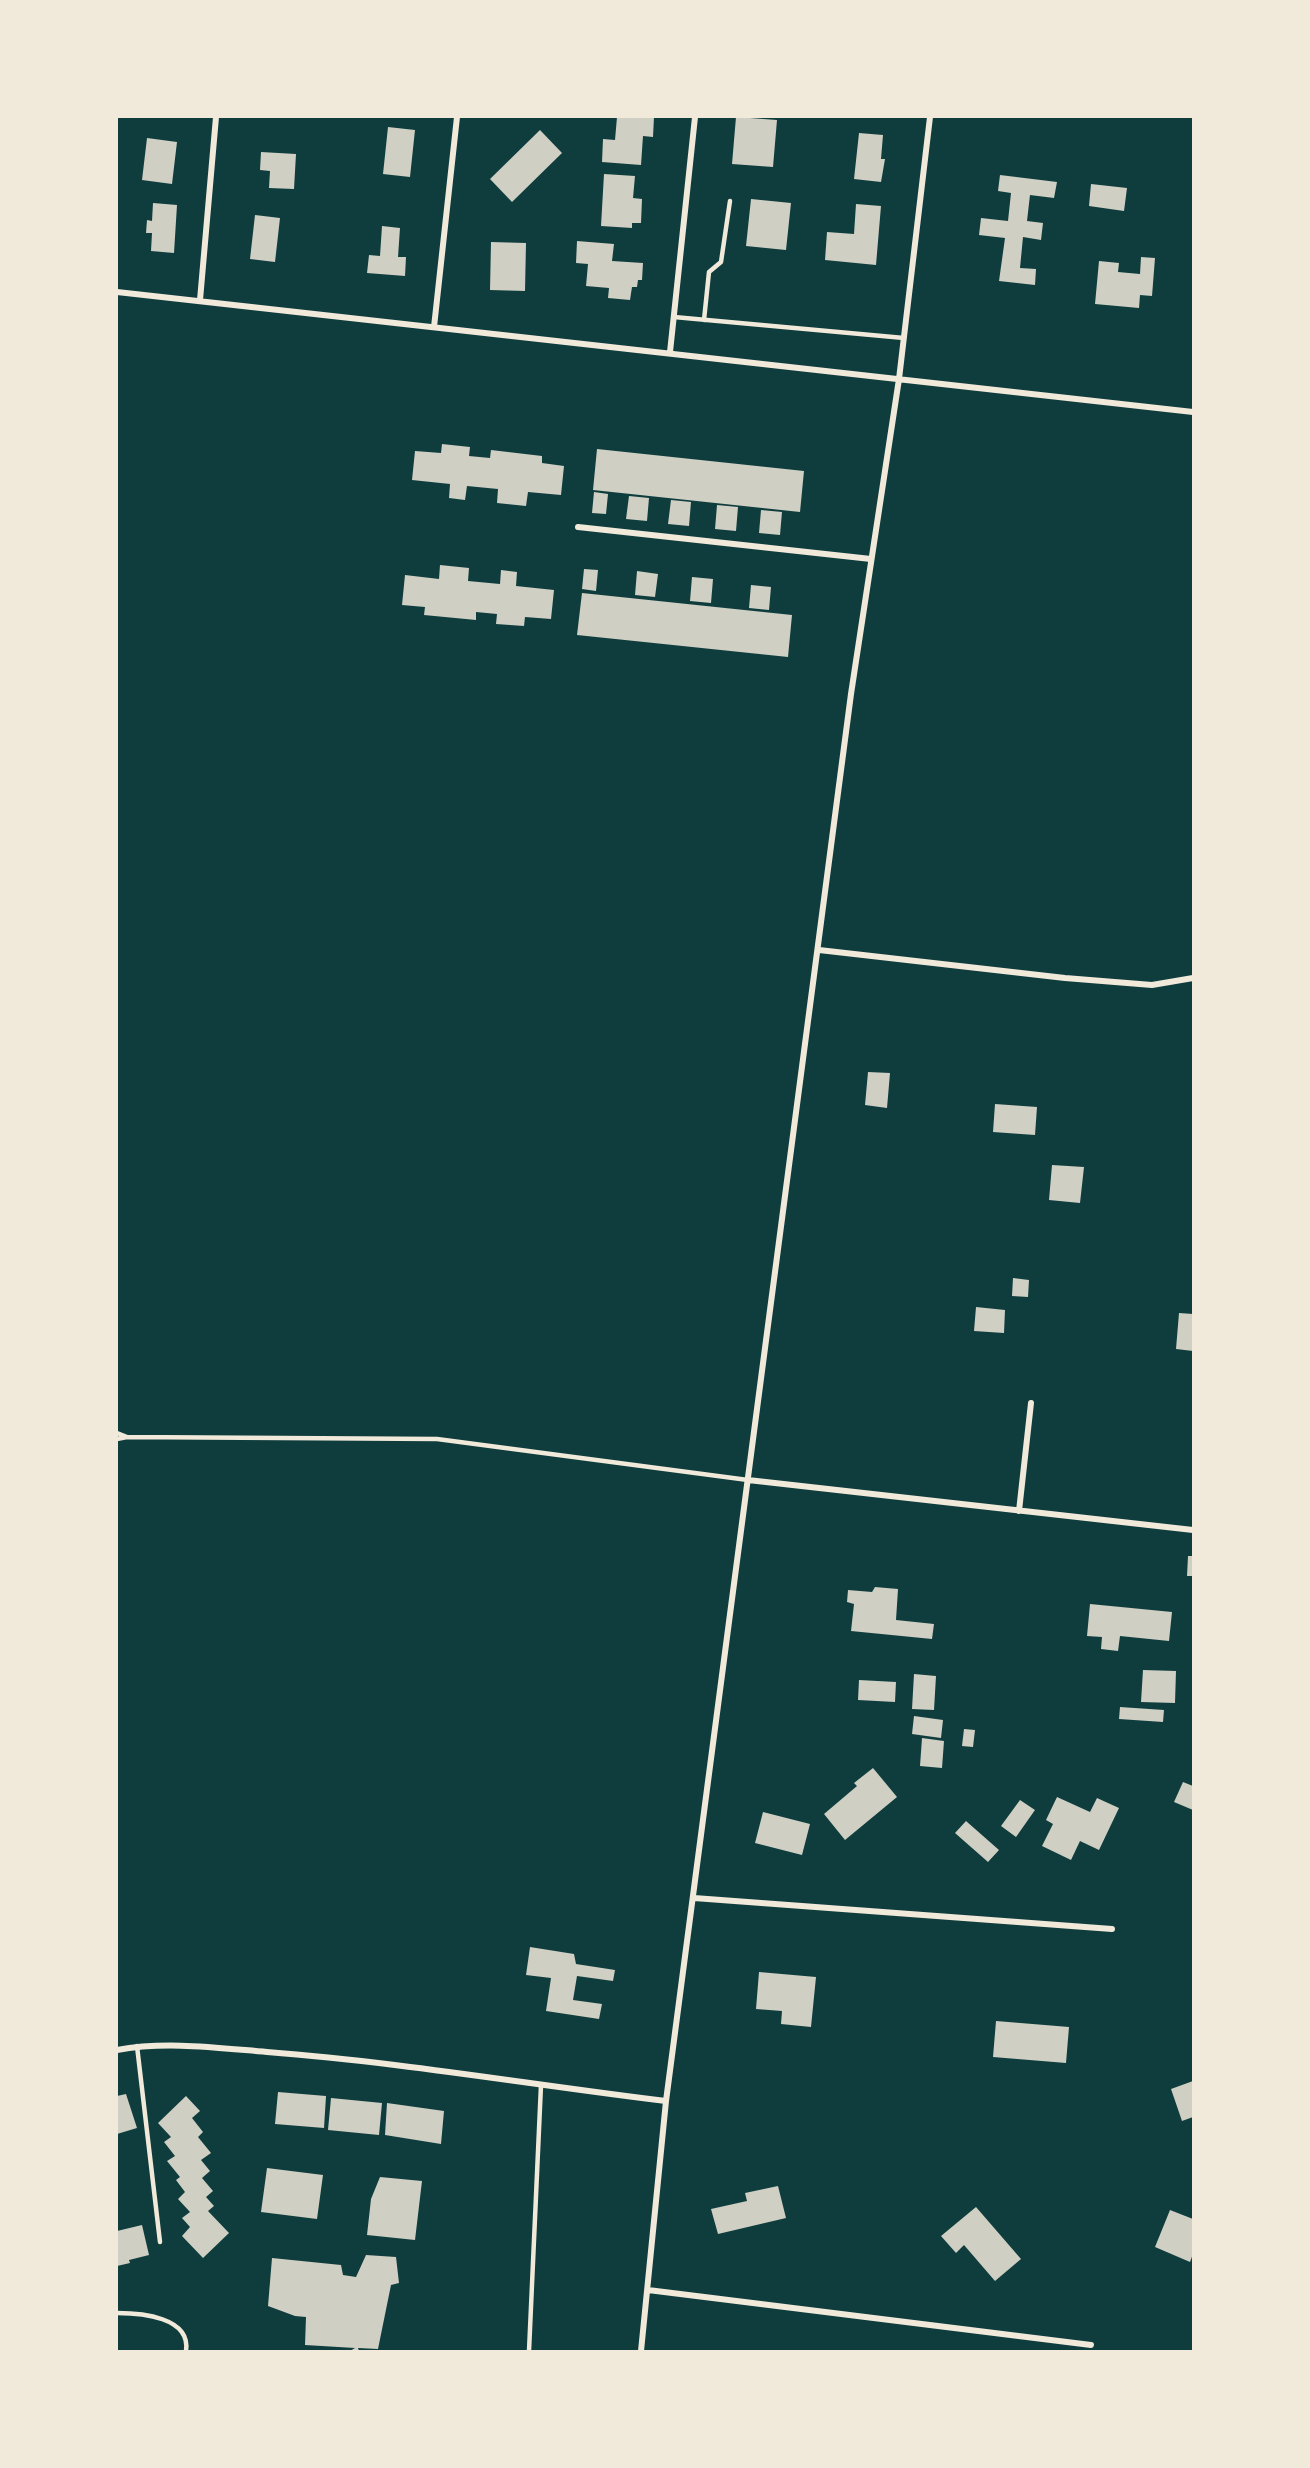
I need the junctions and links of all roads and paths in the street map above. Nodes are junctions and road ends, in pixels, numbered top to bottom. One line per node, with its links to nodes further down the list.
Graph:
1 (216, 117): 7 (street)
2 (458, 117): 10 (street)
3 (696, 117): 8 (street)
4 (930, 117): 11 (street)
5 (730, 201): 9 (lane)
6 (117, 291): 7 (street)
7 (200, 300): 10 (street)
8 (674, 317): 9 (lane); 12 (street)
9 (705, 320): 11 (lane)
10 (434, 327): 12 (street)
11 (904, 338): 13 (street)
12 (670, 352): 13 (street)
13 (899, 379): 14 (street); 16 (street)
14 (1193, 412)
15 (578, 527): 16 (street)
16 (871, 559): 17 (street)
17 (819, 950): 18 (street); 23 (street)
18 (1193, 978)
19 (1031, 1403): 24 (street)
20 (117, 1433): 21 (lane)
21 (127, 1437): 22 (lane); 23 (lane)
22 (117, 1439)
23 (748, 1480): 24 (street); 26 (street)
24 (1019, 1511): 25 (street)
25 (1193, 1530)
26 (694, 1898): 27 (street); 31 (street)
27 (1112, 1929)
28 (137, 2046): 29 (street); 30 (street); 32 (lane)
29 (117, 2050)
30 (541, 2085): 31 (street); 37 (lane)
31 (666, 2102): 33 (street)
32 (160, 2242)
33 (648, 2290): 35 (street); 38 (street)
34 (117, 2313): 36 (lane)
35 (1091, 2345)
36 (186, 2351)
37 (529, 2351)
38 (641, 2351)

